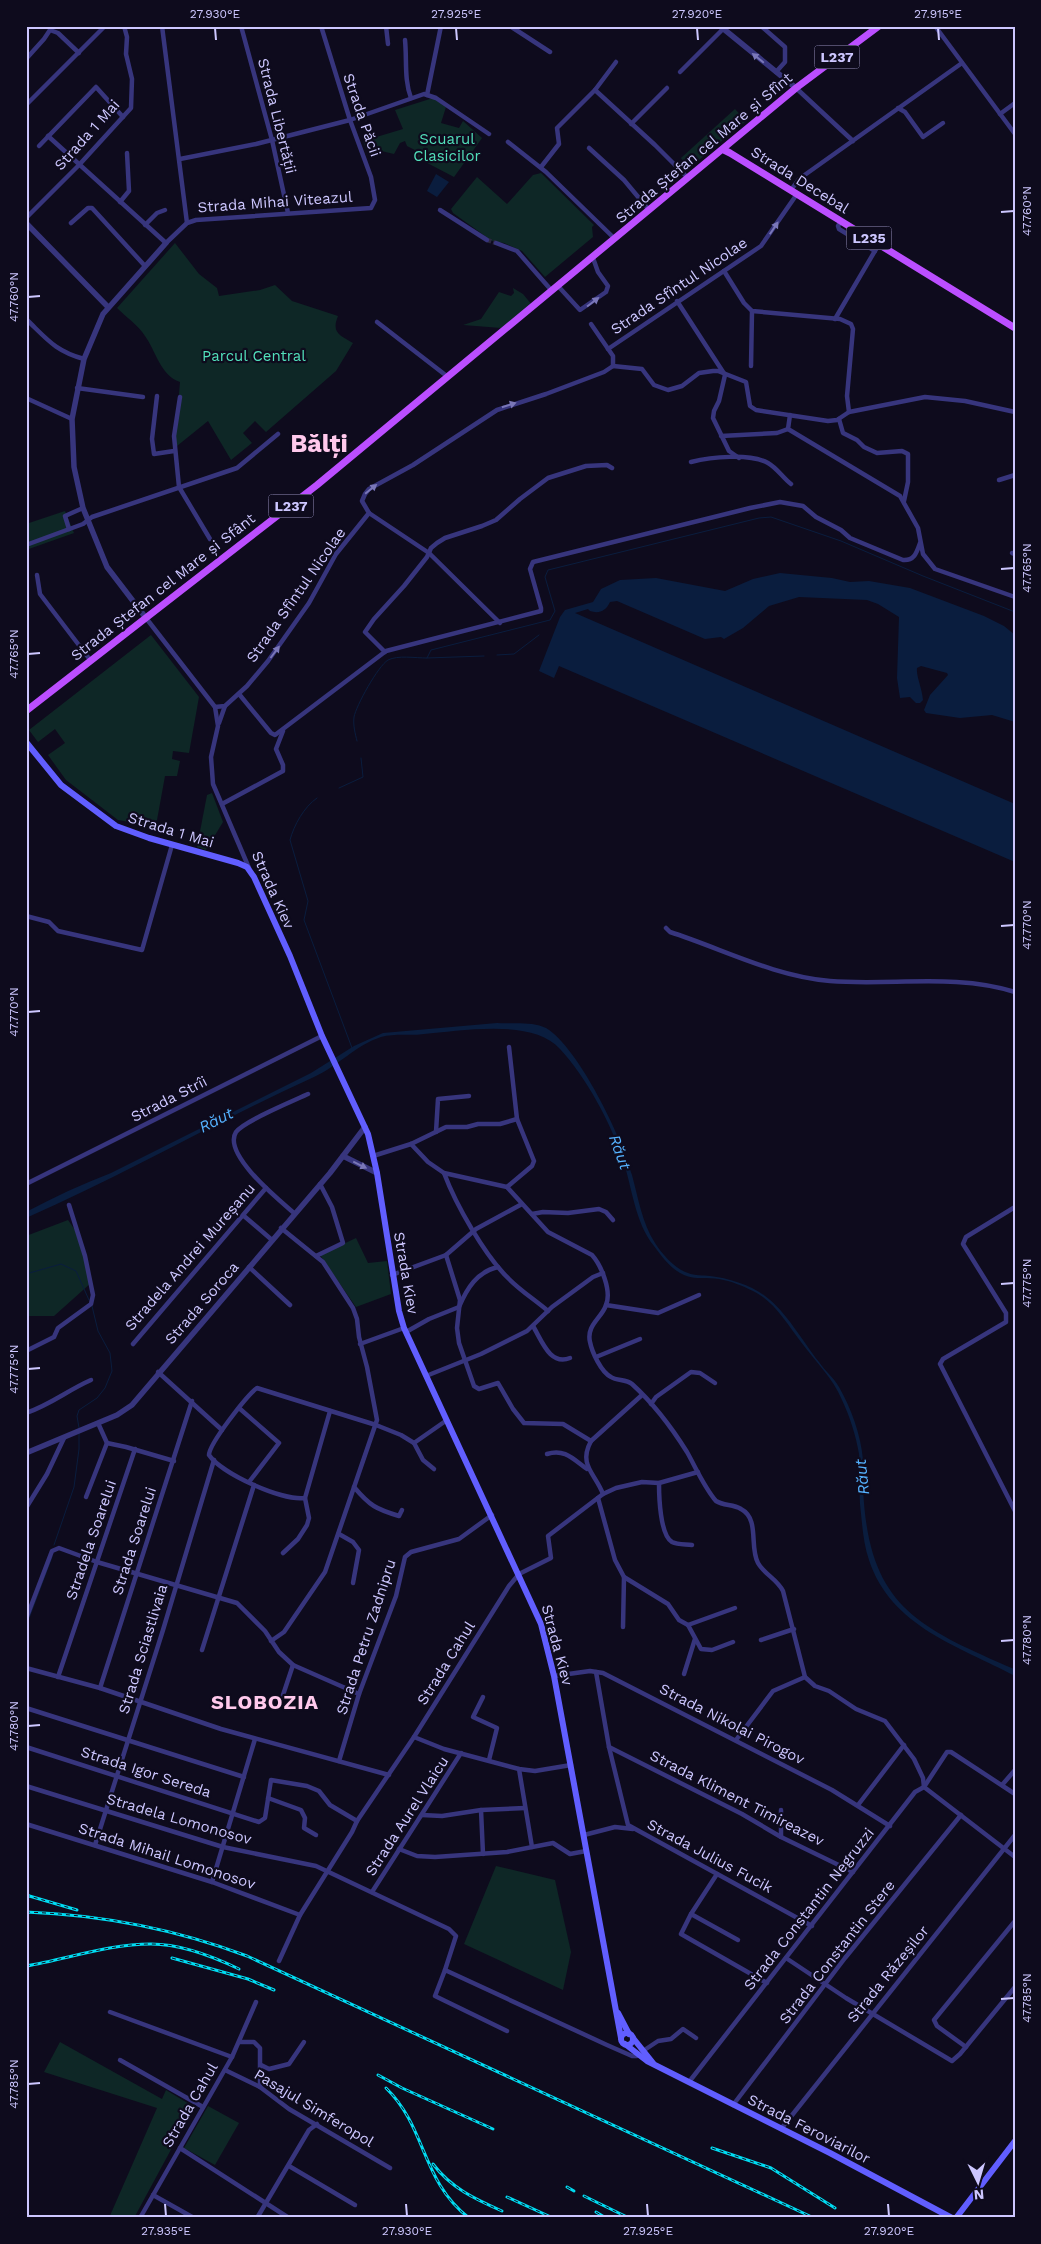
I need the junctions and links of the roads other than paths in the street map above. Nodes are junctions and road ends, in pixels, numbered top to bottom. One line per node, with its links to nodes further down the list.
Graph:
1 (105, 26): 17 (street)
2 (124, 26): 32 (street, Strada 1 Mai)
3 (162, 26): 46 (street)
4 (241, 26): 39 (street, Strada Libertății)
5 (321, 26): 33 (street, Strada Păcii)
6 (386, 26): 15 (street)
7 (441, 26): 26 (street)
8 (510, 26): 16 (street)
9 (761, 26): 22 (street)
10 (879, 26): 24 (main road, Strada Ștefan cel Mare și Sfînt / L237)
11 (935, 26): 20 (street)
12 (723, 27): 21 (street); 22 (street, one-way to 12)
13 (46, 29): 17 (street); 18 (street)
14 (405, 40): 27 (street)
15 (388, 44)
16 (550, 52)
17 (78, 53): 29 (street)
18 (26, 58)
19 (616, 62): 25 (street)
20 (962, 63): 30 (street, Strada Sfîntul Nicolae); 31 (street)
21 (680, 72)
22 (776, 72): 24 (street)
23 (667, 88): 35 (street)
24 (796, 88): 40 (street); 44 (main road, Strada Ștefan cel Mare și Sfînt / L237)
25 (595, 90): 35 (street); 48 (street)
26 (427, 95): 27 (street); 36 (street)
27 (411, 98): 33 (street)
28 (1015, 103): 31 (street)
29 (26, 105)
30 (898, 108): 34 (street); 40 (street, Strada Sfîntul Nicolae)
31 (1000, 114): 37 (street)
32 (123, 117): 38 (street); 47 (street, Strada 1 Mai)
33 (350, 120): 39 (street); 52 (street, Strada Păcii)
34 (943, 123)
35 (631, 124): 49 (street)
36 (489, 134)
37 (1015, 134)
38 (48, 136): 42 (street); 47 (street)
39 (272, 140): 46 (street); 56 (street, Strada Libertății)
40 (853, 141): 50 (street, Strada Sfîntul Nicolae)
41 (508, 142): 48 (street)
42 (40, 146)
43 (589, 148): 55 (street)
44 (724, 150): 49 (main road, Strada Ștefan cel Mare și Sfînt / L237); 50 (main road, Strada Decebal / L235)
45 (127, 153): 51 (street)
46 (180, 159): 60 (street)
47 (79, 165): 51 (street); 57 (street, Strada 1 Mai)
48 (540, 167): 63 (street)
49 (688, 179): 55 (main road, Strada Ștefan cel Mare și Sfînt / L237)
50 (794, 192): 66 (main road, Strada Decebal / L235); 69 (street, Strada Sfîntul Nicolae, one-way to 50)
51 (120, 202): 61 (street)
52 (368, 208): 56 (street, Strada Mihai Viteazul)
53 (165, 210): 61 (street)
54 (440, 210): 62 (street)
55 (650, 211): 63 (main road, Strada Ștefan cel Mare și Sfînt / L237)
56 (288, 213): 60 (street, Strada Mihai Viteazul)
57 (26, 218)
58 (26, 223): 72 (street)
59 (71, 223): 68 (street)
60 (187, 223): 64 (street, Strada Mihai Viteazul)
61 (146, 225): 64 (street)
62 (487, 240)
63 (616, 240): 67 (main road, Strada Ștefan cel Mare și Sfînt / L237)
64 (166, 243): 68 (street, Strada Mihai Viteazul)
65 (496, 244): 70 (street)
66 (877, 248): 75 (street); 78 (main road, Strada Decebal / L235)
67 (593, 258): 70 (main road, Strada Ștefan cel Mare și Sfînt / L237); 70 (street, one-way to 67)
68 (145, 266): 72 (street, Strada Mihai Viteazul)
69 (724, 272): 71 (street, Strada Sfîntul Nicolae); 73 (street)
70 (553, 291): 84 (main road, Strada Ștefan cel Mare și Sfânt / L237)
71 (678, 301): 79 (street, Strada Sfîntul Nicolae); 83 (street)
72 (108, 307): 80 (street, Strada Mihai Viteazul)
73 (752, 311): 75 (street); 82 (street)
74 (26, 319): 80 (street)
75 (835, 319): 90 (street)
76 (377, 322): 84 (street)
77 (591, 324): 79 (street)
78 (1015, 328)
79 (608, 349): 81 (street)
80 (84, 358): 85 (street, Strada Mihai Viteazul)
81 (614, 366): 83 (street); 108 (street, one-way to 81)
82 (751, 366)
83 (725, 375): 92 (street); 97 (street)
84 (448, 376): 117 (main road, Strada Ștefan cel Mare și Sfânt / L237)
85 (77, 388): 87 (street); 93 (street, Strada Mihai Viteazul)
86 (157, 396): 98 (street)
87 (144, 397)
88 (180, 397): 98 (street)
89 (26, 398): 93 (street)
90 (849, 412): 91 (street); 94 (street)
91 (1015, 412)
92 (790, 415): 94 (street); 95 (street)
93 (72, 419): 107 (street, Strada Mihai Viteazul)
94 (839, 419): 106 (street)
95 (788, 429): 97 (street); 106 (street)
96 (278, 434): 105 (street)
97 (721, 436): 99 (street)
98 (174, 451): 105 (street)
99 (739, 458): 100 (street); 104 (street)
100 (691, 462)
101 (612, 468): 114 (street)
102 (1015, 475): 103 (street)
103 (999, 480)
104 (791, 484)
105 (180, 487): 109 (street); 111 (street)
106 (904, 502): 112 (street)
107 (83, 508): 109 (street, Strada Mihai Viteazul); 110 (street)
108 (368, 513): 114 (street); 121 (street, Strada Sfîntul Nicolae, one-way to 108)
109 (87, 519): 110 (street); 117 (street, Strada Mihai Viteazul)
110 (69, 529): 113 (street)
111 (210, 539)
112 (920, 542): 116 (street); 118 (street)
113 (26, 544)
114 (429, 553): 118 (street); 119 (street)
115 (37, 575): 120 (street)
116 (1015, 597)
117 (146, 618): 120 (main road, Strada Ștefan cel Mare și Sfânt); 123 (street, Strada Kiev)
118 (500, 622): 119 (street)
119 (384, 652): 126 (street)
120 (91, 661): 124 (main road, Strada Ștefan cel Mare și Sfânt)
121 (239, 694): 122 (street, Strada Sfîntul Nicolae); 126 (street)
122 (226, 706): 123 (street); 125 (street)
123 (215, 707): 125 (street, Strada Kiev)
124 (26, 711)
125 (218, 726): 128 (street, Strada Kiev)
126 (284, 730): 128 (street)
127 (26, 742): 129 (main road, Strada 1 Mai)
128 (222, 804): 130 (street, Strada Kiev)
129 (172, 845): 130 (main road, Strada 1 Mai); 131 (street)
130 (250, 869): 134 (main road, Strada Kiev)
131 (26, 916)
132 (666, 928): 133 (street)
133 (1015, 992)
134 (322, 1036): 139 (main road, Strada Kiev); 146 (street, Strada Strîi)
135 (509, 1048): 138 (street)
136 (308, 1094): 149 (street)
137 (469, 1096): 140 (street)
138 (517, 1119): 140 (street); 148 (street)
139 (365, 1127): 142 (street, Strada Soroca); 143 (main road, Strada Kiev)
140 (436, 1132): 141 (street)
141 (411, 1144): 143 (street); 145 (street)
142 (343, 1156): 144 (street, one-way to 144); 147 (street, Strada Soroca)
143 (373, 1156): 144 (main road, Strada Kiev)
144 (376, 1173): 165 (main road, Strada Kiev)
145 (444, 1174): 148 (street); 158 (street)
146 (26, 1184)
147 (320, 1184): 153 (street, Strada Soroca); 161 (street)
148 (507, 1187): 150 (street)
149 (266, 1188): 153 (street); 155 (street, Stradela Andrei Mureșanu)
150 (522, 1204): 154 (street); 158 (street)
151 (69, 1205): 176 (street)
152 (1015, 1206): 215 (street)
153 (294, 1213): 157 (street, Strada Soroca)
154 (532, 1214): 156 (street); 164 (street)
155 (244, 1216): 159 (street); 174 (street, Stradela Andrei Mureșanu)
156 (613, 1220)
157 (282, 1228): 159 (street, Strada Soroca); 161 (street)
158 (474, 1231): 160 (street); 163 (street)
159 (272, 1240): 162 (street, Strada Soroca)
160 (446, 1255): 165 (street); 169 (street)
161 (316, 1256): 175 (street)
162 (249, 1267): 167 (street); 180 (street, Strada Soroca)
163 (498, 1267): 169 (street); 170 (street)
164 (603, 1273): 168 (street); 170 (street)
165 (392, 1275): 172 (main road, Strada Kiev)
166 (699, 1295): 168 (street)
167 (290, 1305)
168 (606, 1306): 177 (street)
169 (460, 1307): 172 (street); 179 (street)
170 (548, 1311): 171 (street)
171 (533, 1326): 178 (street); 179 (street)
172 (405, 1330): 175 (street); 181 (main road, Strada Kiev)
173 (640, 1340): 177 (street)
174 (133, 1344)
175 (360, 1344): 192 (street)
176 (26, 1351)
177 (596, 1357): 184 (street)
178 (570, 1358)
179 (464, 1361): 181 (street); 195 (street)
180 (158, 1372): 185 (street); 191 (street, Strada Soroca)
181 (426, 1376): 190 (main road, Strada Kiev)
182 (91, 1380): 189 (street)
183 (715, 1383): 186 (street)
184 (642, 1395): 186 (street); 195 (street)
185 (192, 1401): 193 (street); 202 (street, Strada Soarelui)
186 (651, 1404): 205 (street)
187 (240, 1408): 188 (street); 193 (street); 206 (street)
188 (330, 1411): 192 (street); 212 (street)
189 (26, 1414)
190 (447, 1420): 196 (street); 216 (main road, Strada Kiev)
191 (98, 1423): 194 (street, Strada Soroca); 197 (street)
192 (376, 1425): 196 (street); 209 (street)
193 (222, 1430): 201 (street, Strada Sciastlivaia)
194 (64, 1438): 199 (street, Strada Soroca); 213 (street)
195 (591, 1441): 204 (street)
196 (414, 1443): 203 (street)
197 (107, 1444): 198 (street); 211 (street)
198 (135, 1449): 202 (street); 220 (street, Stradela Soarelui)
199 (26, 1453)
200 (547, 1454): 204 (street)
201 (214, 1460): 206 (street); 225 (street, Strada Sciastlivaia)
202 (174, 1461): 221 (street, Strada Soarelui)
203 (434, 1469)
204 (588, 1470): 210 (street)
205 (698, 1472): 207 (street, Strada Cahul); 231 (street)
206 (249, 1482): 208 (street)
207 (659, 1483): 210 (street, Strada Cahul); 218 (street)
208 (254, 1485): 212 (street); 226 (street)
209 (354, 1487): 214 (street); 217 (street)
210 (601, 1496): 222 (street, Strada Cahul); 223 (street)
211 (86, 1497)
212 (305, 1498): 219 (street)
213 (26, 1508)
214 (402, 1510)
215 (1015, 1511)
216 (492, 1515): 222 (main road, Strada Kiev); 245 (street, Strada Petru Zadnipru)
217 (338, 1534): 224 (street); 234 (street)
218 (692, 1545)
219 (283, 1553)
220 (97, 1562): 221 (street); 228 (street); 243 (street, Stradela Soarelui)
221 (137, 1574): 225 (street); 244 (street, Strada Soarelui)
222 (520, 1574): 241 (main road, Strada Kiev); 250 (street, Strada Cahul)
223 (624, 1577): 229 (street); 230 (street)
224 (353, 1583)
225 (176, 1586): 226 (street); 248 (street, Strada Sciastlivaia)
226 (220, 1597): 234 (street); 236 (street)
227 (735, 1608): 229 (street)
228 (26, 1619)
229 (688, 1625): 232 (street)
230 (623, 1627)
231 (794, 1629): 233 (street); 242 (street)
232 (695, 1639): 235 (street); 240 (street)
233 (761, 1640)
234 (271, 1641): 237 (street)
235 (733, 1642)
236 (202, 1650)
237 (293, 1664): 245 (street); 247 (street)
238 (26, 1668): 243 (street)
239 (596, 1672): 241 (street, Strada Nikolai Pirogov); 253 (street, Strada Nikolai Pirogov); 256 (street, Strada Julius Fucik)
240 (684, 1674)
241 (554, 1676): 260 (main road, Strada Kiev)
242 (806, 1676): 253 (street); 254 (street)
243 (58, 1677): 244 (street)
244 (100, 1688): 248 (street)
245 (359, 1694): 259 (street, Strada Petru Zadnipru)
246 (483, 1697): 258 (street)
247 (282, 1698)
248 (141, 1701): 251 (street); 252 (street, Strada Sciastlivaia)
249 (26, 1708): 252 (street)
250 (414, 1737): 257 (street); 263 (street, Strada Cahul)
251 (255, 1739): 259 (street); 265 (street)
252 (128, 1740): 264 (street, Strada Sciastlivaia); 265 (street)
253 (736, 1740): 271 (street, Strada Nikolai Pirogov)
254 (904, 1745): 267 (street); 271 (street)
255 (26, 1747): 264 (street, Strada Igor Sereda)
256 (609, 1747): 282 (street, Strada Julius Fucik); 286 (street, Strada Kliment Timireazev)
257 (461, 1752): 258 (street); 277 (street, Strada Aurel Vlaicu)
258 (489, 1760): 261 (street)
259 (339, 1761): 263 (street)
260 (571, 1765): 261 (street); 284 (main road, Strada Kiev)
261 (519, 1769): 272 (street)
262 (1015, 1770): 268 (street)
263 (388, 1775): 279 (street, Strada Cahul)
264 (117, 1776): 275 (street, Strada Sciastlivaia); 276 (street, Strada Igor Sereda)
265 (244, 1777): 276 (street)
266 (26, 1786): 275 (street, Stradela Lomonosov)
267 (924, 1786): 268 (street, Strada Constantin Negruzzi); 278 (street); 281 (street, Strada Constantin Negruzzi)
268 (1002, 1786): 269 (street)
269 (1015, 1794)
270 (268, 1798): 276 (street, Strada Igor Sereda); 279 (street); 283 (street)
271 (858, 1805): 281 (street, Strada Nikolai Pirogov)
272 (525, 1808): 273 (street); 289 (street)
273 (481, 1810): 277 (street); 293 (street)
274 (781, 1810): 286 (street)
275 (106, 1811): 287 (street, Strada Sciastlivaia); 288 (street, Stradela Lomonosov)
276 (234, 1814): 288 (street)
277 (422, 1815): 291 (street, Strada Aurel Vlaicu)
278 (961, 1815): 290 (street); 309 (street, Strada Constantin Stere)
279 (357, 1821): 295 (street, Strada Cahul)
280 (26, 1824): 287 (street, Strada Mihail Lomonosov)
281 (890, 1826): 296 (street, Strada Constantin Negruzzi)
282 (634, 1829): 284 (street); 297 (street, Strada Julius Fucik)
283 (316, 1835)
284 (584, 1835): 292 (main road, Strada Kiev)
285 (1015, 1835): 290 (street, Strada Răzeșilor)
286 (781, 1837): 296 (street, Strada Kliment Timireazev)
287 (95, 1845): 298 (street, Strada Mihail Lomonosov)
288 (223, 1847): 295 (street, Stradela Lomonosov); 298 (street)
289 (532, 1847): 292 (street); 293 (street)
290 (1004, 1848): 294 (street); 314 (street, Strada Răzeșilor)
291 (399, 1849): 293 (street); 299 (street, Strada Aurel Vlaicu)
292 (586, 1850): 313 (main road, Strada Kiev)
293 (483, 1854)
294 (1015, 1857)
295 (327, 1871): 299 (street, Strada Aurel Vlaicu); 301 (street, Strada Cahul)
296 (853, 1872): 303 (street, Strada Constantin Negruzzi)
297 (717, 1874): 300 (street); 303 (street, Strada Julius Fucik)
298 (212, 1882): 301 (street, Strada Mihail Lomonosov)
299 (372, 1892): 307 (street, Strada Aurel Vlaicu)
300 (691, 1914): 304 (street); 308 (street)
301 (300, 1915): 306 (street, Strada Cahul)
302 (1015, 1921): 321 (street)
303 (812, 1926): 305 (street, Strada Constantin Negruzzi)
304 (738, 1940)
305 (786, 1958): 308 (street, Strada Constantin Negruzzi); 309 (street)
306 (279, 1961)
307 (445, 1970): 315 (street); 323 (street)
308 (767, 1983): 329 (street, Strada Constantin Negruzzi)
309 (826, 1984): 314 (street); 331 (street, Strada Constantin Stere)
310 (1015, 1987): 321 (street)
311 (256, 2002): 319 (street, Strada Cahul)
312 (110, 2012): 324 (street)
313 (617, 2012): 316 (main road, Strada Kiev); 318 (main road, Strada Kiev)
314 (872, 2013): 321 (street); 334 (street, Strada Răzeșilor)
315 (507, 2031)
316 (631, 2036): 318 (main road); 318 (main road); 322 (main road, Strada Kiev)
317 (696, 2038): 322 (street)
318 (623, 2041): 323 (main road)
319 (240, 2042): 324 (street, Strada Cahul); 327 (street)
320 (304, 2042): 327 (street)
321 (966, 2047)
322 (643, 2050): 326 (main road, Strada Kiev)
323 (637, 2056): 326 (main road)
324 (232, 2057): 328 (street, Strada Cahul)
325 (120, 2060): 332 (street)
326 (654, 2064): 329 (main road, Strada Feroviarilor)
327 (261, 2065): 330 (street)
328 (225, 2070): 330 (street, Pasajul Simferopol); 332 (street, Strada Cahul)
329 (689, 2082): 331 (main road, Strada Feroviarilor)
330 (260, 2087): 333 (street, Pasajul Simferopol)
331 (733, 2105): 334 (main road, Strada Feroviarilor)
332 (203, 2108): 336 (street, Strada Cahul)
333 (316, 2124): 337 (street); 338 (street, Pasajul Simferopol)
334 (781, 2129): 346 (main road, Strada Feroviarilor)
335 (1015, 2141): 347 (main road)
336 (180, 2148): 339 (street, Strada Cahul); 340 (street)
337 (289, 2166): 340 (street); 341 (street)
338 (390, 2168)
339 (153, 2196): 342 (street, Strada Cahul); 343 (street)
340 (266, 2203): 344 (street); 345 (street)
341 (355, 2205)
342 (140, 2218)
343 (194, 2218)
344 (257, 2218)
345 (289, 2218)
346 (952, 2218)
347 (956, 2218)

